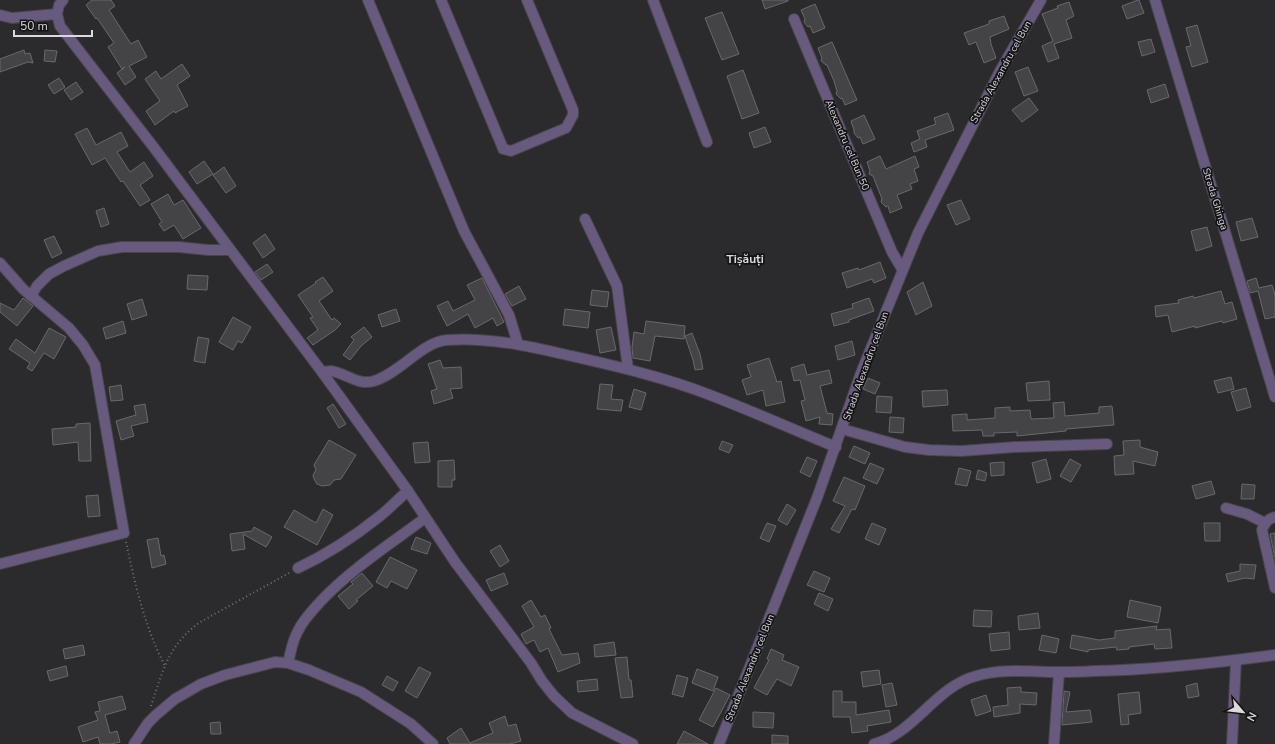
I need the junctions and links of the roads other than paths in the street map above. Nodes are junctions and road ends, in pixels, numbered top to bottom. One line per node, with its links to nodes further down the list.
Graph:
1 (63, 0): 8 (street)
2 (368, 0): 17 (street)
3 (441, 0): 4 (street)
4 (527, 0)
5 (653, 0): 11 (street)
6 (1041, 0): 15 (street, Strada Alexandru cel Bun)
7 (1155, 0): 20 (street, Strada Ghinga)
8 (57, 14): 9 (street); 13 (street)
9 (0, 15)
10 (794, 19): 15 (street, Alexandru cel Bun 50)
11 (707, 142)
12 (585, 219): 18 (street)
13 (230, 250): 16 (street); 19 (street)
14 (0, 263): 16 (street)
15 (902, 269): 21 (street, Strada Alexandru cel Bun)
16 (31, 296): 29 (street)
17 (518, 344): 18 (street); 19 (street)
18 (628, 369): 23 (street)
19 (322, 372): 24 (street)
20 (1275, 397)
21 (842, 429): 22 (street); 23 (street, Strada Alexandru cel Bun)
22 (1107, 444)
23 (836, 447): 39 (street, Strada Alexandru cel Bun)
24 (408, 491): 27 (street); 30 (street)
25 (1226, 508): 28 (street)
26 (1275, 517): 28 (street)
27 (424, 518): 34 (street); 38 (street)
28 (1265, 523): 31 (street)
29 (0, 564)
30 (298, 568)
31 (1275, 588)
32 (1275, 655): 33 (street)
33 (1236, 660): 35 (street); 42 (street)
34 (288, 663): 36 (street); 37 (street)
35 (1059, 672): 40 (street); 41 (street)
36 (134, 744)
37 (433, 744)
38 (632, 744)
39 (719, 744)
40 (874, 744)
41 (1054, 744)
42 (1232, 744)

